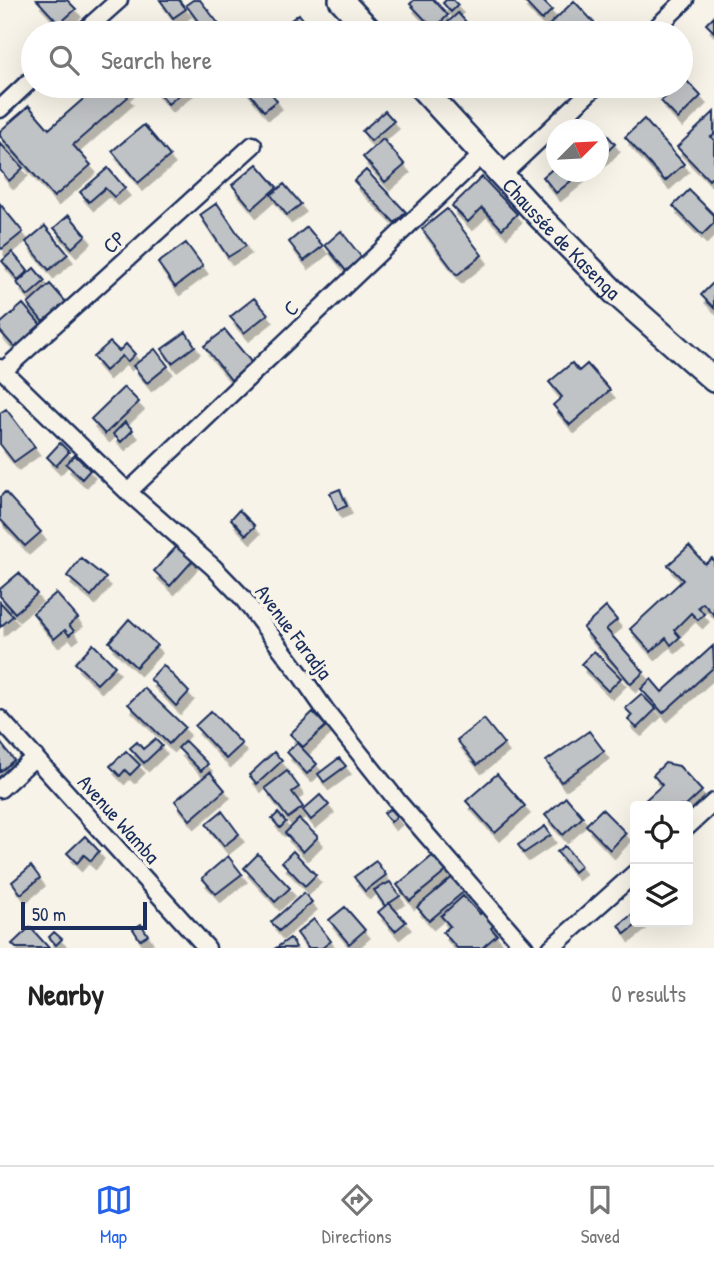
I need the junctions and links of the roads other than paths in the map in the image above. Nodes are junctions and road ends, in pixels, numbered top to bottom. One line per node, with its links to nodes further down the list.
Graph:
1 (119, 0): 4 (street)
2 (341, 0): 5 (main road)
3 (685, 0): 6 (street)
4 (95, 21)
5 (361, 21)
6 (663, 21)
7 (21, 89): 10 (street)
8 (431, 98): 12 (main road, Chaussée de Kasenga)
9 (583, 98): 13 (street)
10 (0, 108)
11 (253, 145): 14 (street, CP)
12 (483, 154): 13 (main road, Chaussée de Kasenga); 16 (street, C)
13 (502, 175): 15 (main road, Chaussée de Kasenga)
14 (2, 370): 16 (street, Avenue Faradja)
15 (714, 380)
16 (128, 492): 24 (street, Avenue Faradja)
17 (0, 719): 18 (street, Avenue Wamba)
18 (35, 757): 19 (street); 23 (street, Avenue Wamba)
19 (0, 789)
20 (714, 802): 21 (street)
21 (693, 821)
22 (630, 877): 25 (street)
23 (207, 948)
24 (525, 948)
25 (551, 948)

